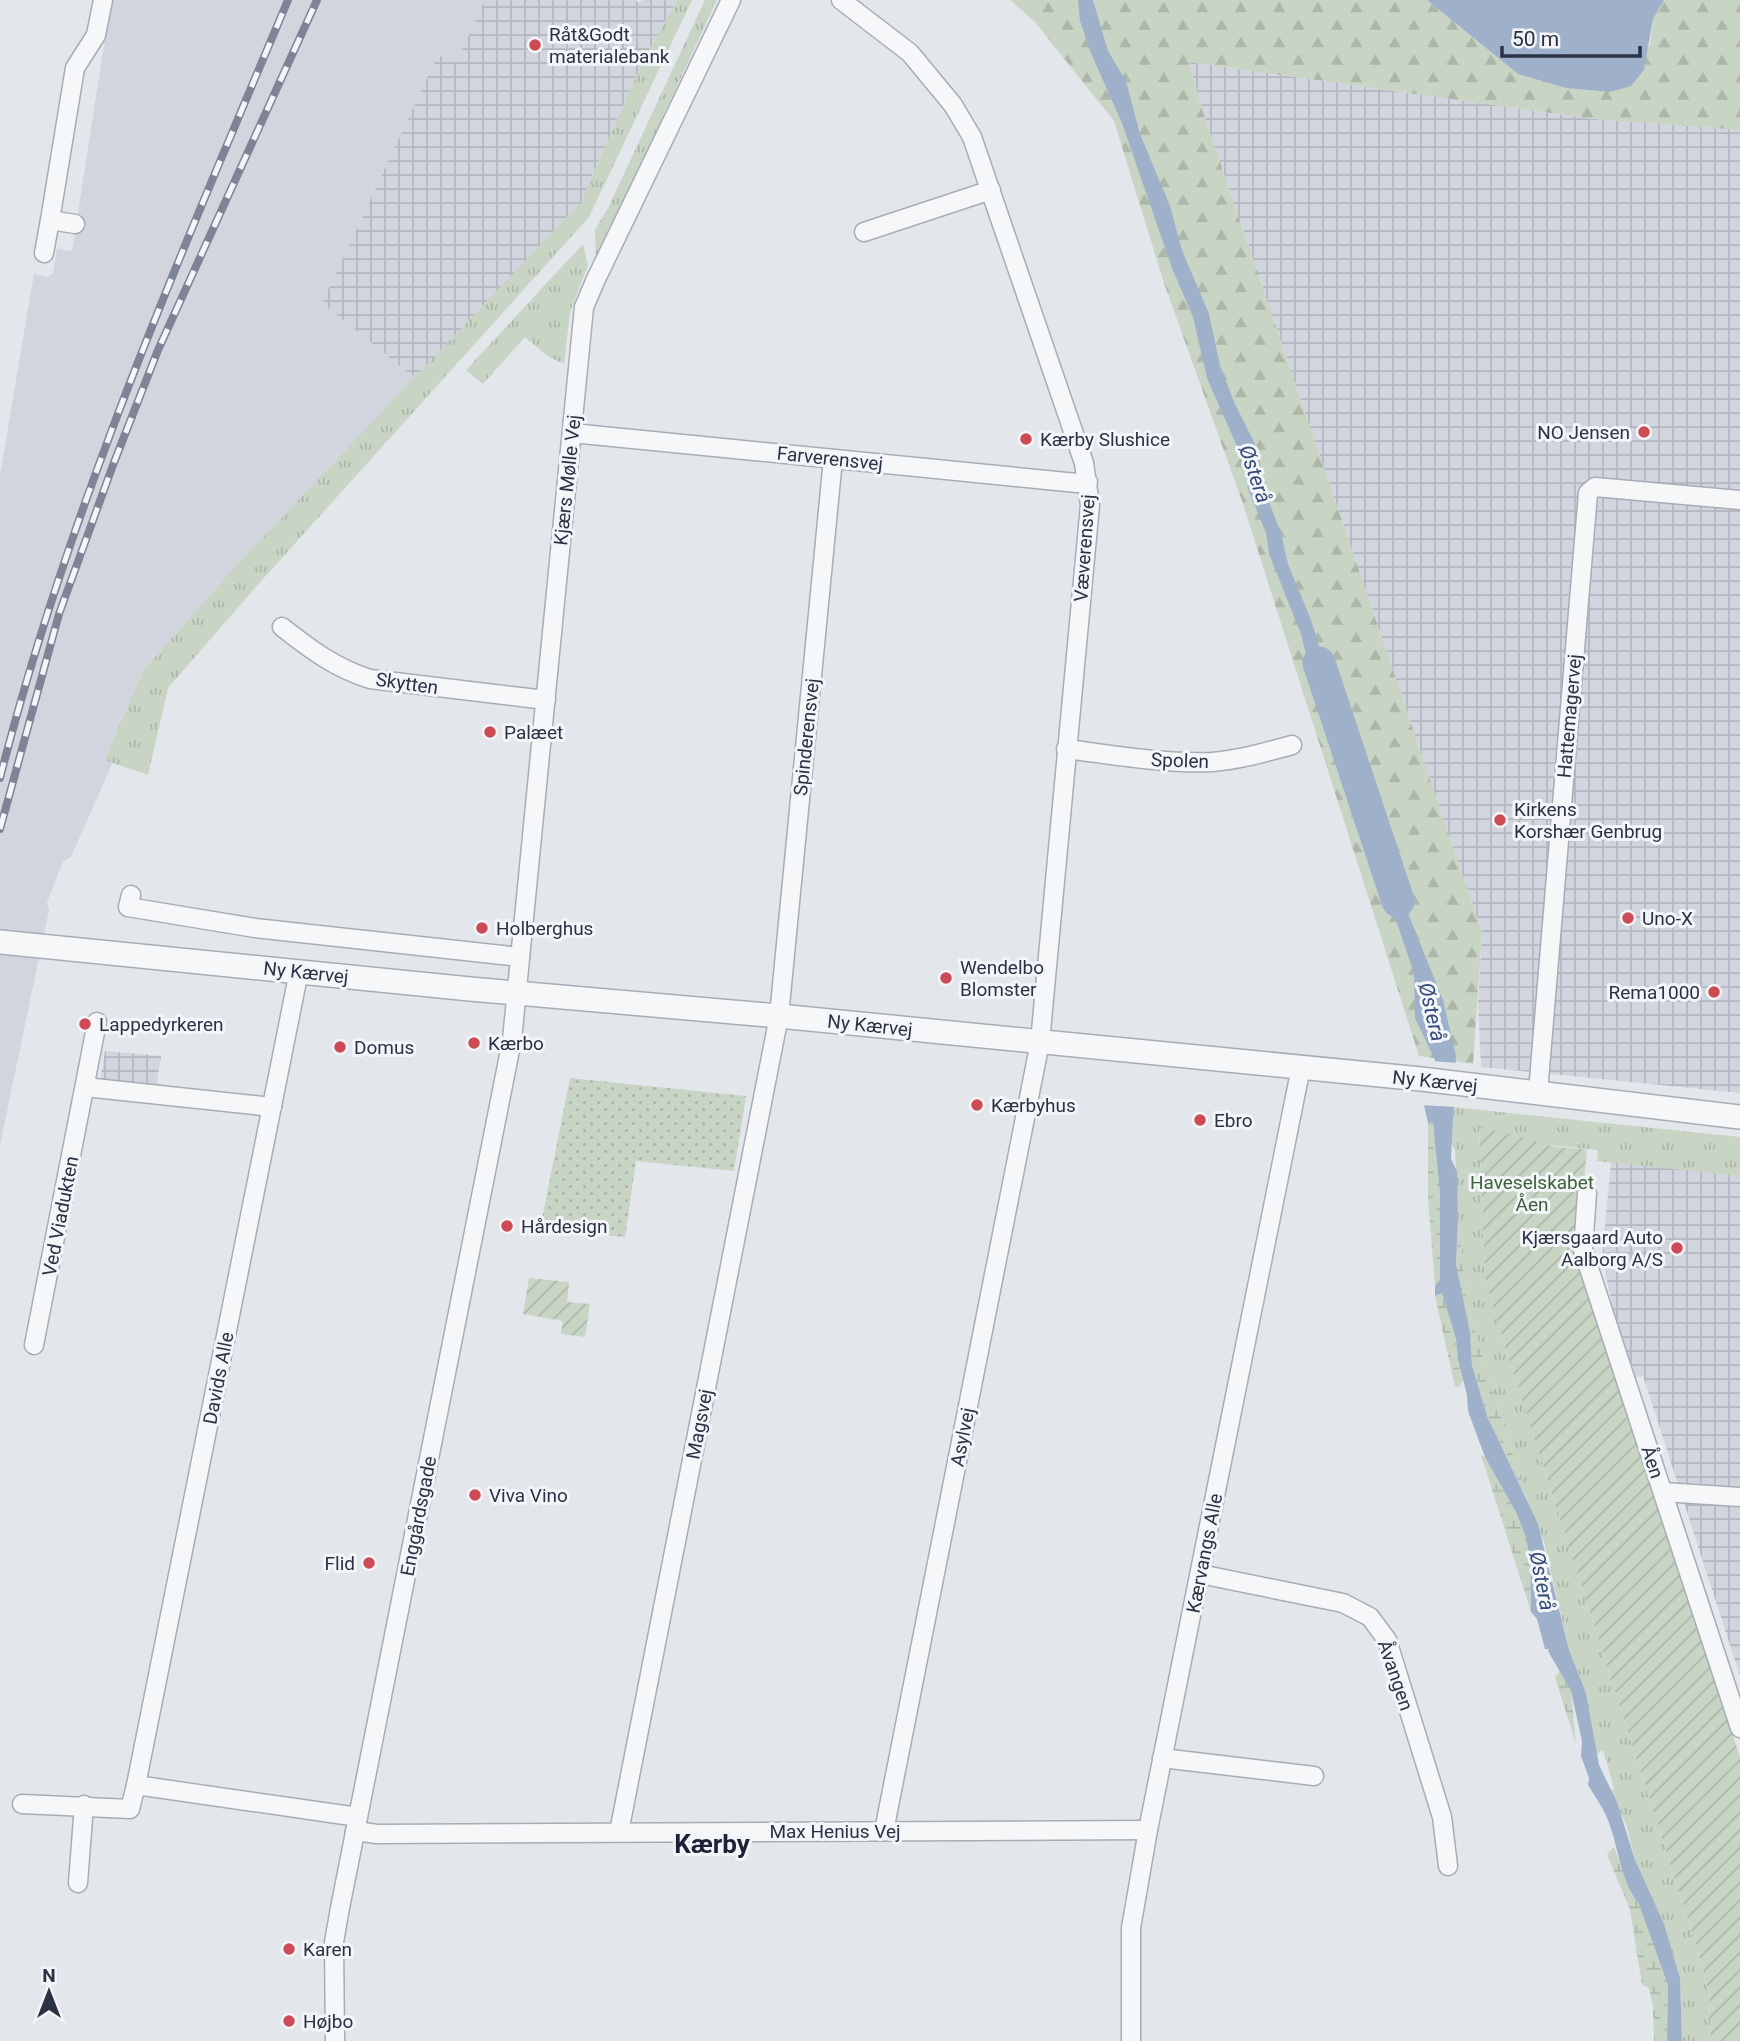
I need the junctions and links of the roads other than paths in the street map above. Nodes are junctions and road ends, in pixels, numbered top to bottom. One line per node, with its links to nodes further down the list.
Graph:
1 (103, 0): 5 (street)
2 (731, 0): 9 (street, Kjærs Mølle Vej)
3 (841, 0): 4 (street, Væverensvej)
4 (991, 190): 7 (street); 11 (street, Væverensvej)
5 (50, 220): 6 (street); 8 (street)
6 (75, 224)
7 (864, 232)
8 (44, 253)
9 (572, 433): 10 (street, Farverensvej); 14 (street, Kjærs Mølle Vej)
10 (834, 459): 11 (street, Farverensvej); 22 (street, Spinderensvej)
11 (1088, 482): 16 (street, Væverensvej)
12 (1740, 500): 27 (street, Hattemagervej)
13 (282, 627): 14 (street, Skytten)
14 (546, 699): 19 (street, Kjærs Mølle Vej)
15 (1292, 745): 16 (street, Spolen)
16 (1066, 749): 24 (street, Væverensvej)
17 (131, 895): 19 (street, Ny Kærvej)
18 (0, 942): 20 (street, Ny Kærvej)
19 (520, 957): 21 (street, Kjærs Mølle Vej)
20 (299, 971): 21 (street, Ny Kærvej); 28 (street, Davids Alle)
21 (517, 992): 22 (street, Ny Kærvej); 41 (street, Enggårdsgade)
22 (779, 1016): 24 (street, Ny Kærvej); 44 (street, Magsvej)
23 (97, 1022): 26 (street, Ved Viadukten)
24 (1040, 1042): 25 (street, Ny Kærvej); 43 (street, Asylvej)
25 (1301, 1068): 27 (street, Ny Kærvej); 34 (street, Kærvangs Alle)
26 (85, 1087): 28 (street); 31 (street, Ved Viadukten)
27 (1538, 1092): 29 (street, Ny Kærvej)
28 (272, 1107): 38 (street, Davids Alle)
29 (1740, 1117)
30 (1587, 1193): 32 (street, Åen)
31 (34, 1345)
32 (1663, 1492): 33 (street); 35 (street, Åen)
33 (1740, 1497)
34 (1200, 1574): 36 (street, Kærvangs Alle); 45 (street, Åvangen)
35 (1740, 1728)
36 (1162, 1758): 37 (street); 42 (street, Kærvangs Alle)
37 (1314, 1776)
38 (136, 1785): 40 (street, Davids Alle); 41 (street)
39 (22, 1804): 40 (street, Davids Alle)
40 (84, 1805): 46 (street)
41 (356, 1824): 44 (street, Max Henius Vej); 47 (street, Enggårdsgade)
42 (1148, 1830): 43 (street, Max Henius Vej); 48 (street, Kærvangs Alle)
43 (884, 1831): 44 (street, Max Henius Vej)
44 (619, 1832)
45 (1448, 1866)
46 (78, 1883)
47 (335, 2041)
48 (1131, 2041)

